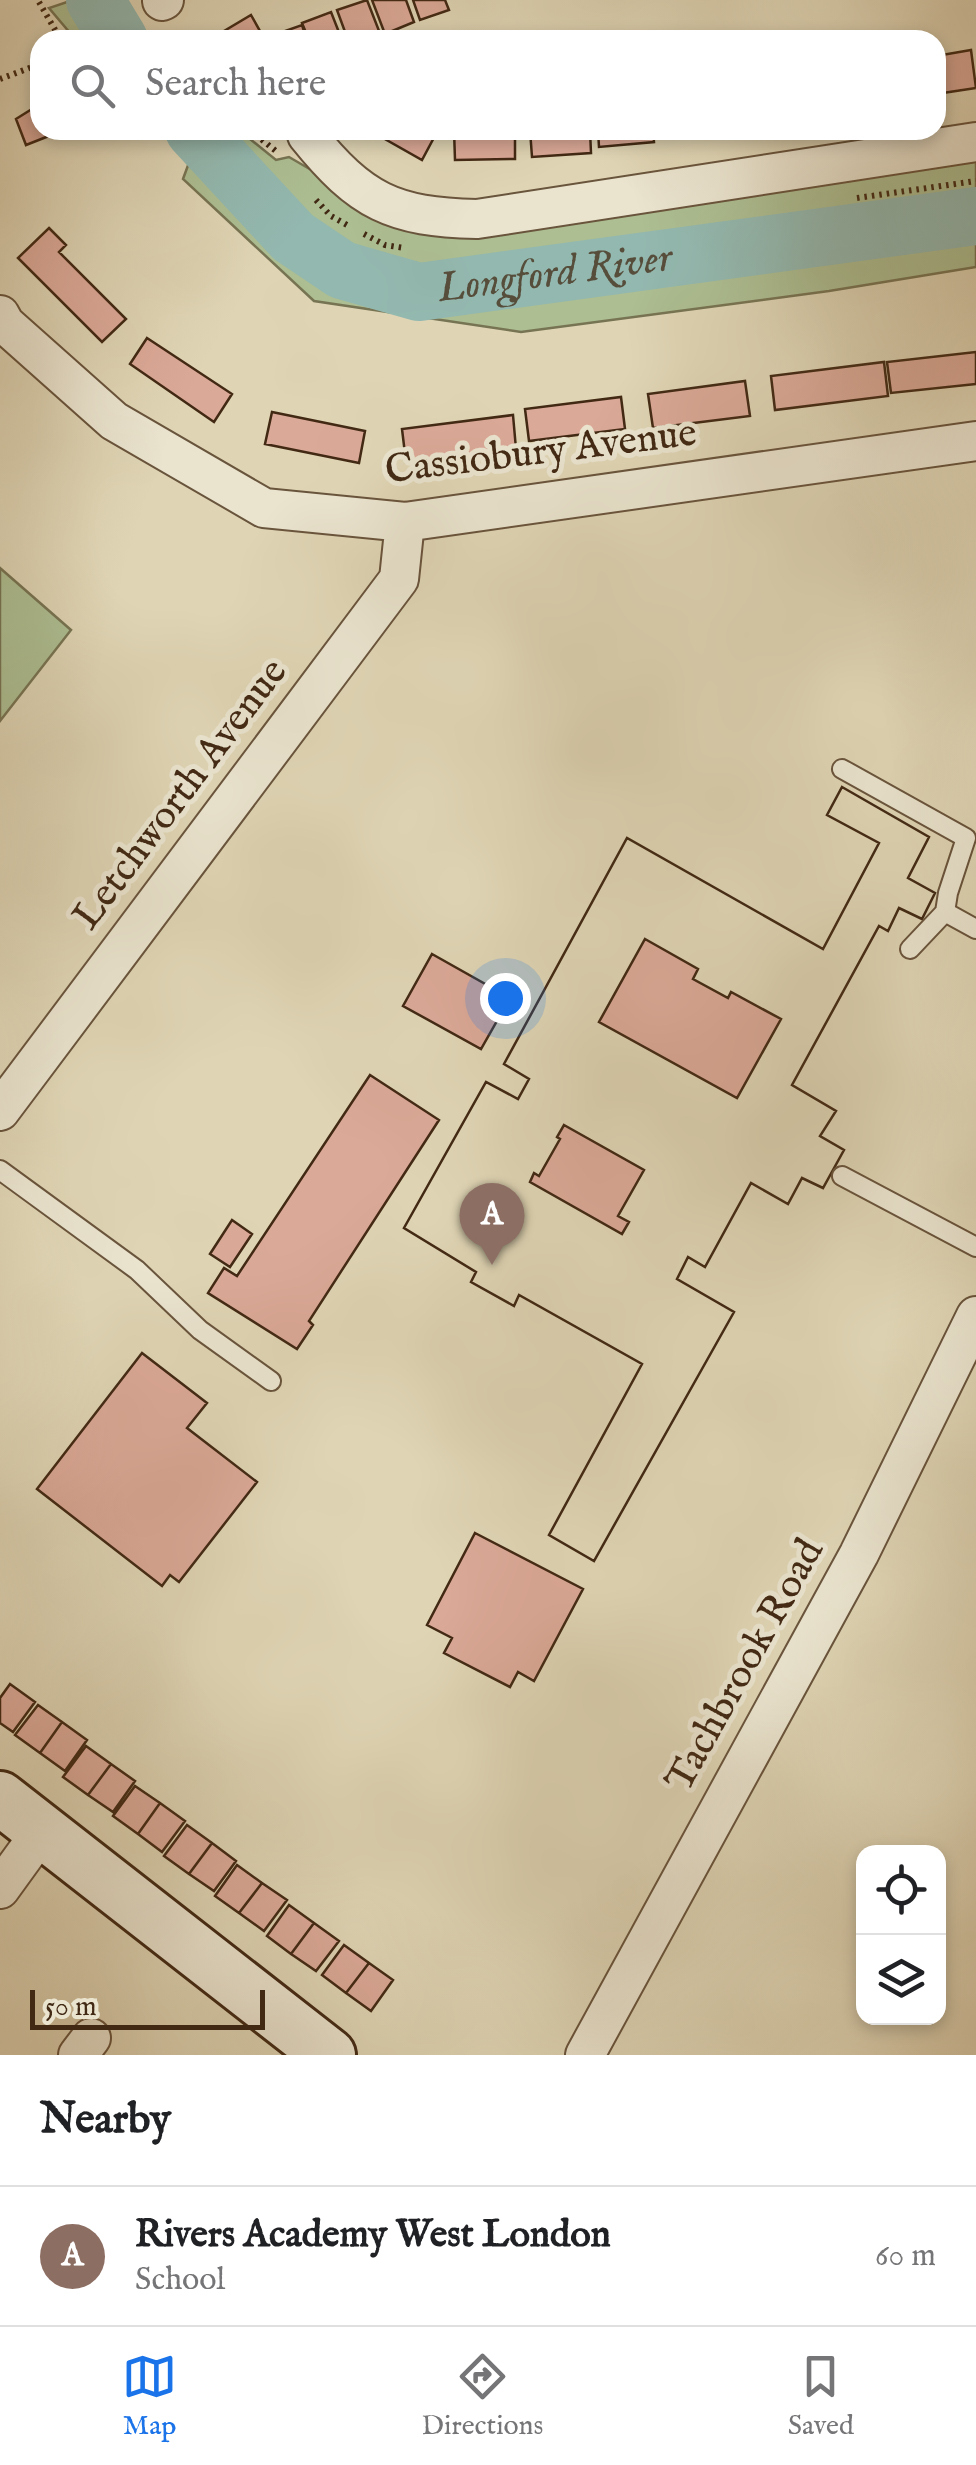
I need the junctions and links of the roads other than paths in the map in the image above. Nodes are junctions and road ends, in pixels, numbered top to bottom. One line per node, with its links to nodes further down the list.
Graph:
1 (311, 140): 2 (street)
2 (976, 142)
3 (0, 316): 5 (street, Cassiobury Avenue)
4 (976, 441): 5 (street, Cassiobury Avenue)
5 (405, 522): 10 (street, Letchworth Avenue)
6 (842, 769): 7 (lane)
7 (945, 912): 8 (lane); 9 (lane)
8 (976, 929)
9 (910, 949)
10 (0, 1112)
11 (0, 1170): 15 (lane)
12 (842, 1176): 13 (lane)
13 (976, 1248)
14 (976, 1316): 20 (street, Tachbrook Road)
15 (271, 1382)
16 (0, 1798): 17 (main road)
17 (42, 1831): 18 (street); 19 (main road)
18 (0, 1889)
19 (329, 2055)
20 (585, 2055)

